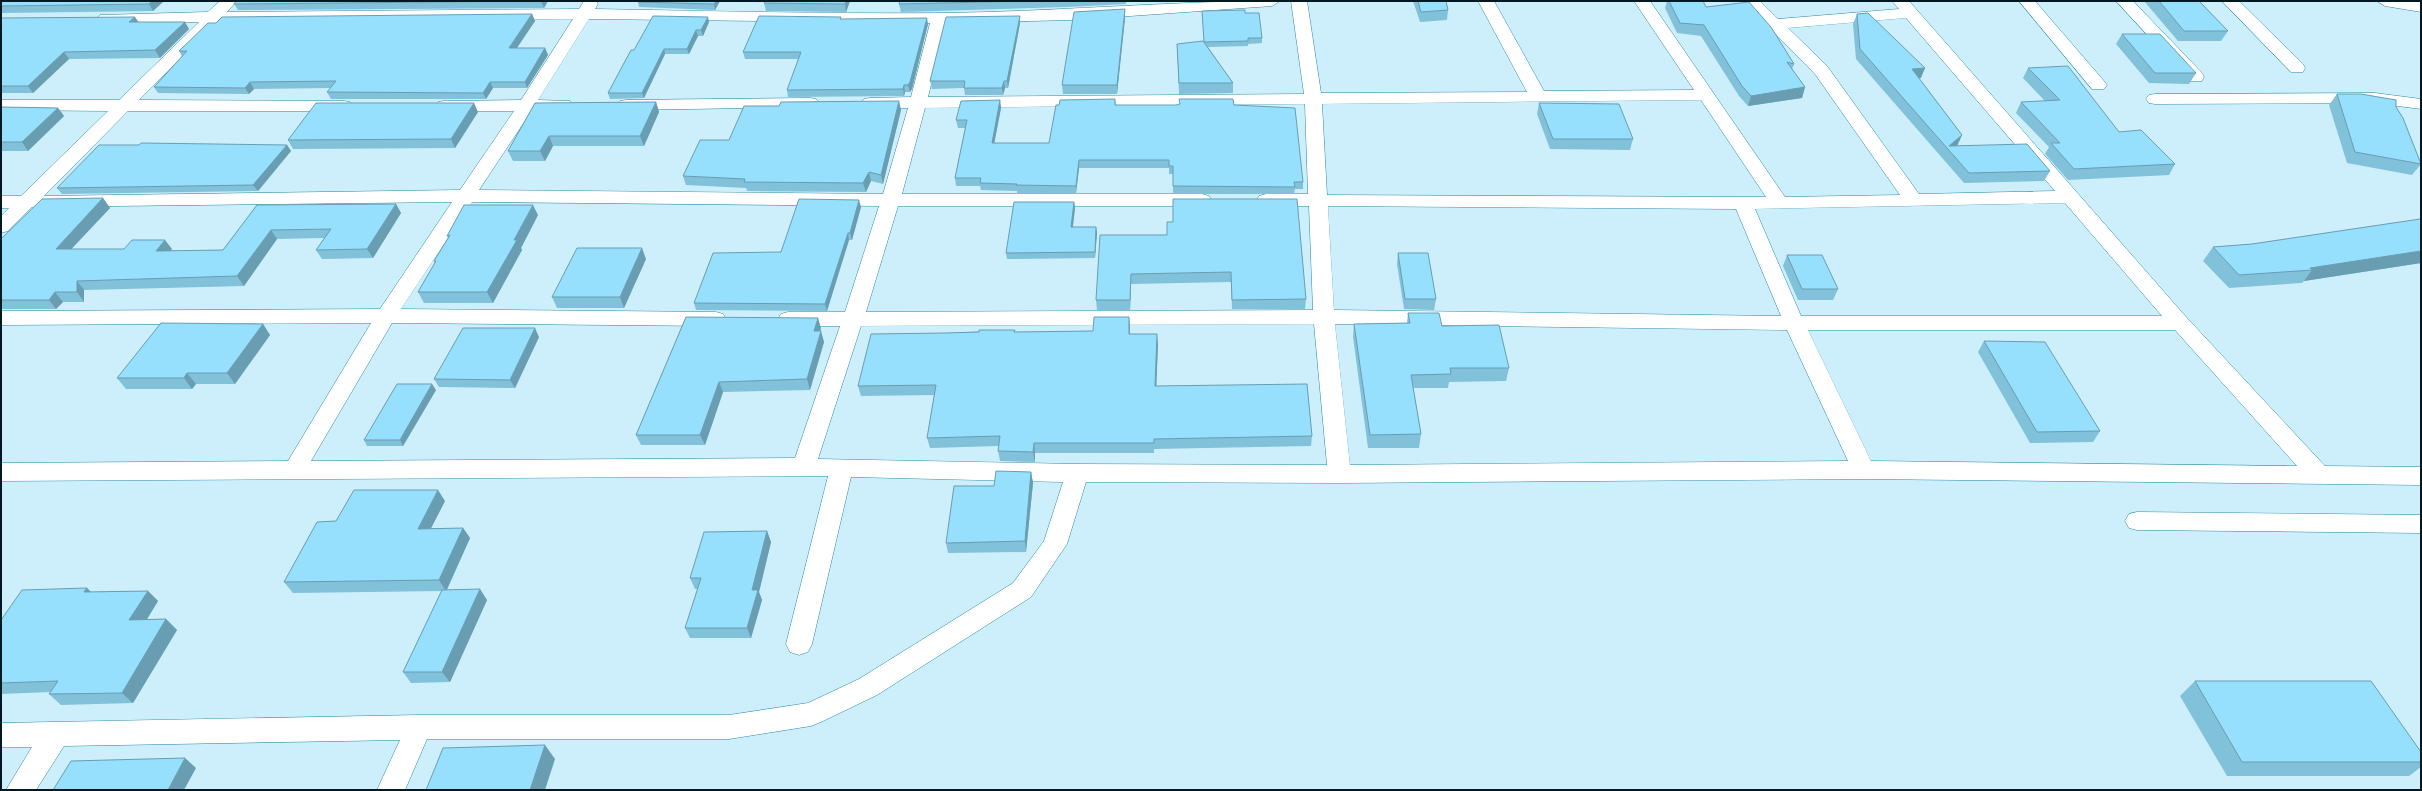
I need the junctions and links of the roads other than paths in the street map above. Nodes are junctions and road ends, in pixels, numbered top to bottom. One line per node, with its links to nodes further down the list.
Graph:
1 (229, 1): 15 (street)
2 (1272, 1): 11 (street)
3 (1299, 1): 23 (street)
4 (1486, 1): 24 (street)
5 (1642, 1): 22 (street)
6 (1751, 1): 18 (street)
7 (2028, 1): 21 (street)
8 (2124, 1): 20 (street)
9 (2230, 1): 19 (street)
10 (2385, 1): 14 (street)
11 (1174, 5): 17 (street)
12 (588, 7): 15 (street); 17 (street); 36 (street)
13 (1905, 7): 18 (street); 38 (street)
14 (2421, 7)
15 (213, 17): 16 (street); 33 (street)
16 (88, 18)
17 (939, 18): 26 (street)
18 (1776, 24): 39 (street)
19 (2297, 68)
20 (2196, 77)
21 (2098, 85)
22 (1706, 95): 24 (street); 47 (street)
23 (1313, 97): 24 (street); 26 (street); 43 (street)
24 (1539, 98)
25 (2155, 99): 29 (street)
26 (920, 102): 28 (street); 40 (street)
27 (826, 103): 32 (street)
28 (857, 103)
29 (2421, 104)
30 (1, 105): 33 (street)
31 (581, 105): 36 (street)
32 (612, 105)
33 (125, 106): 34 (street); 45 (street)
34 (361, 106)
35 (424, 106): 36 (street)
36 (526, 106): 37 (street)
37 (464, 196): 40 (street); 45 (street); 49 (street)
38 (2069, 197): 39 (street); 56 (street)
39 (1912, 198): 47 (street)
40 (890, 200): 41 (street); 54 (street)
41 (1222, 200)
42 (1246, 200): 43 (street)
43 (1317, 200): 46 (street); 50 (street)
44 (1, 202): 45 (street)
45 (26, 202): 48 (street)
46 (1743, 202): 47 (street); 55 (street)
47 (1780, 203)
48 (1, 227)
49 (386, 316): 51 (street); 52 (street); 59 (street)
50 (1324, 317): 54 (street); 55 (street); 63 (street)
51 (1, 318)
52 (734, 319)
53 (766, 319): 54 (street)
54 (853, 320): 57 (street)
55 (1794, 322): 56 (street); 60 (street)
56 (2180, 322): 64 (street)
57 (804, 467): 58 (street); 59 (street)
58 (842, 467): 62 (street); 68 (street)
59 (295, 469): 61 (street)
60 (1864, 470): 63 (street); 64 (street)
61 (1, 472)
62 (1077, 473): 63 (street); 69 (street)
63 (1339, 474)
64 (2318, 474): 65 (street)
65 (2421, 476)
66 (2137, 521): 67 (street)
67 (2421, 524)
68 (799, 644)
69 (419, 727): 70 (street); 73 (street)
70 (56, 734): 71 (street); 72 (street)
71 (1, 735)
72 (20, 790)
73 (391, 790)

